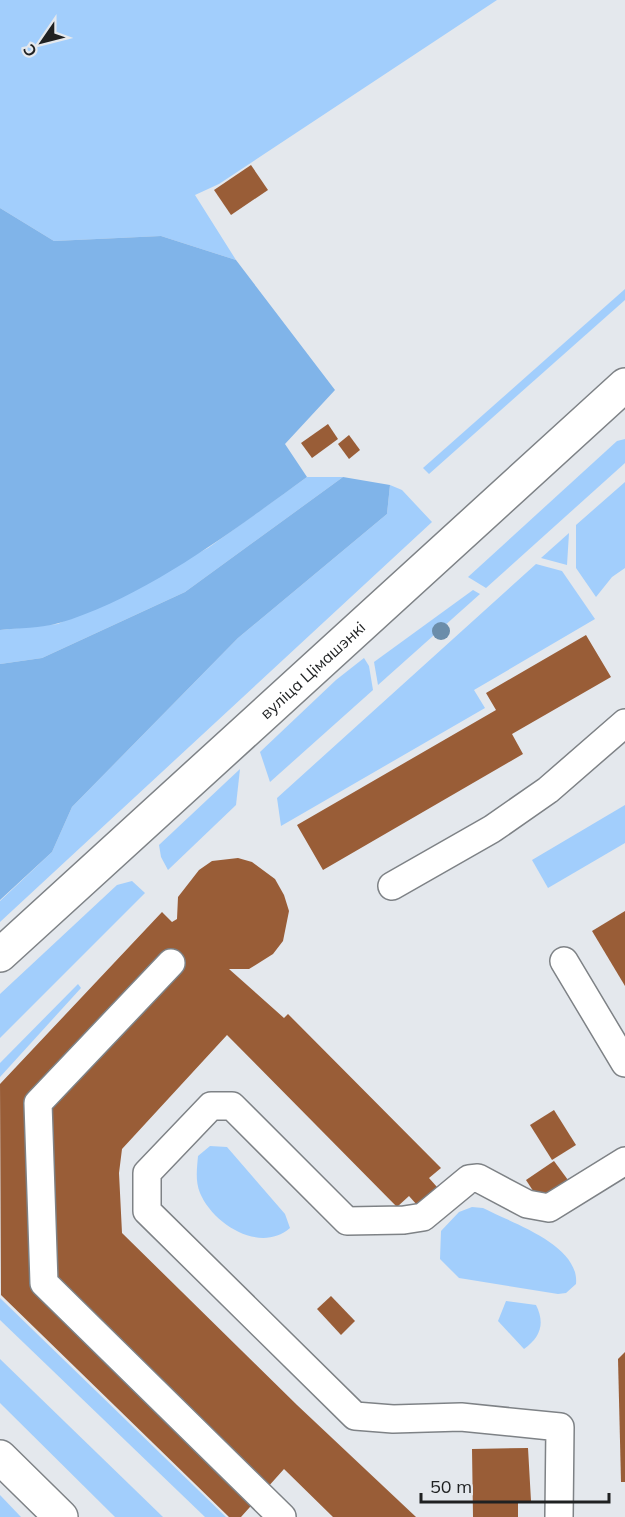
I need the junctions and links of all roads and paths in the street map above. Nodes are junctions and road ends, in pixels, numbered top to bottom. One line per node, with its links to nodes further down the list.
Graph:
1 (625, 385): 4 (main road, вуліца Цімашэнкі)
2 (625, 723): 3 (lane)
3 (392, 886)
4 (0, 955)
5 (564, 961): 7 (lane)
6 (171, 963): 11 (lane)
7 (625, 1063)
8 (625, 1161): 12 (lane)
9 (0, 1457): 10 (main road)
10 (61, 1517)
11 (282, 1517)
12 (560, 1517)

